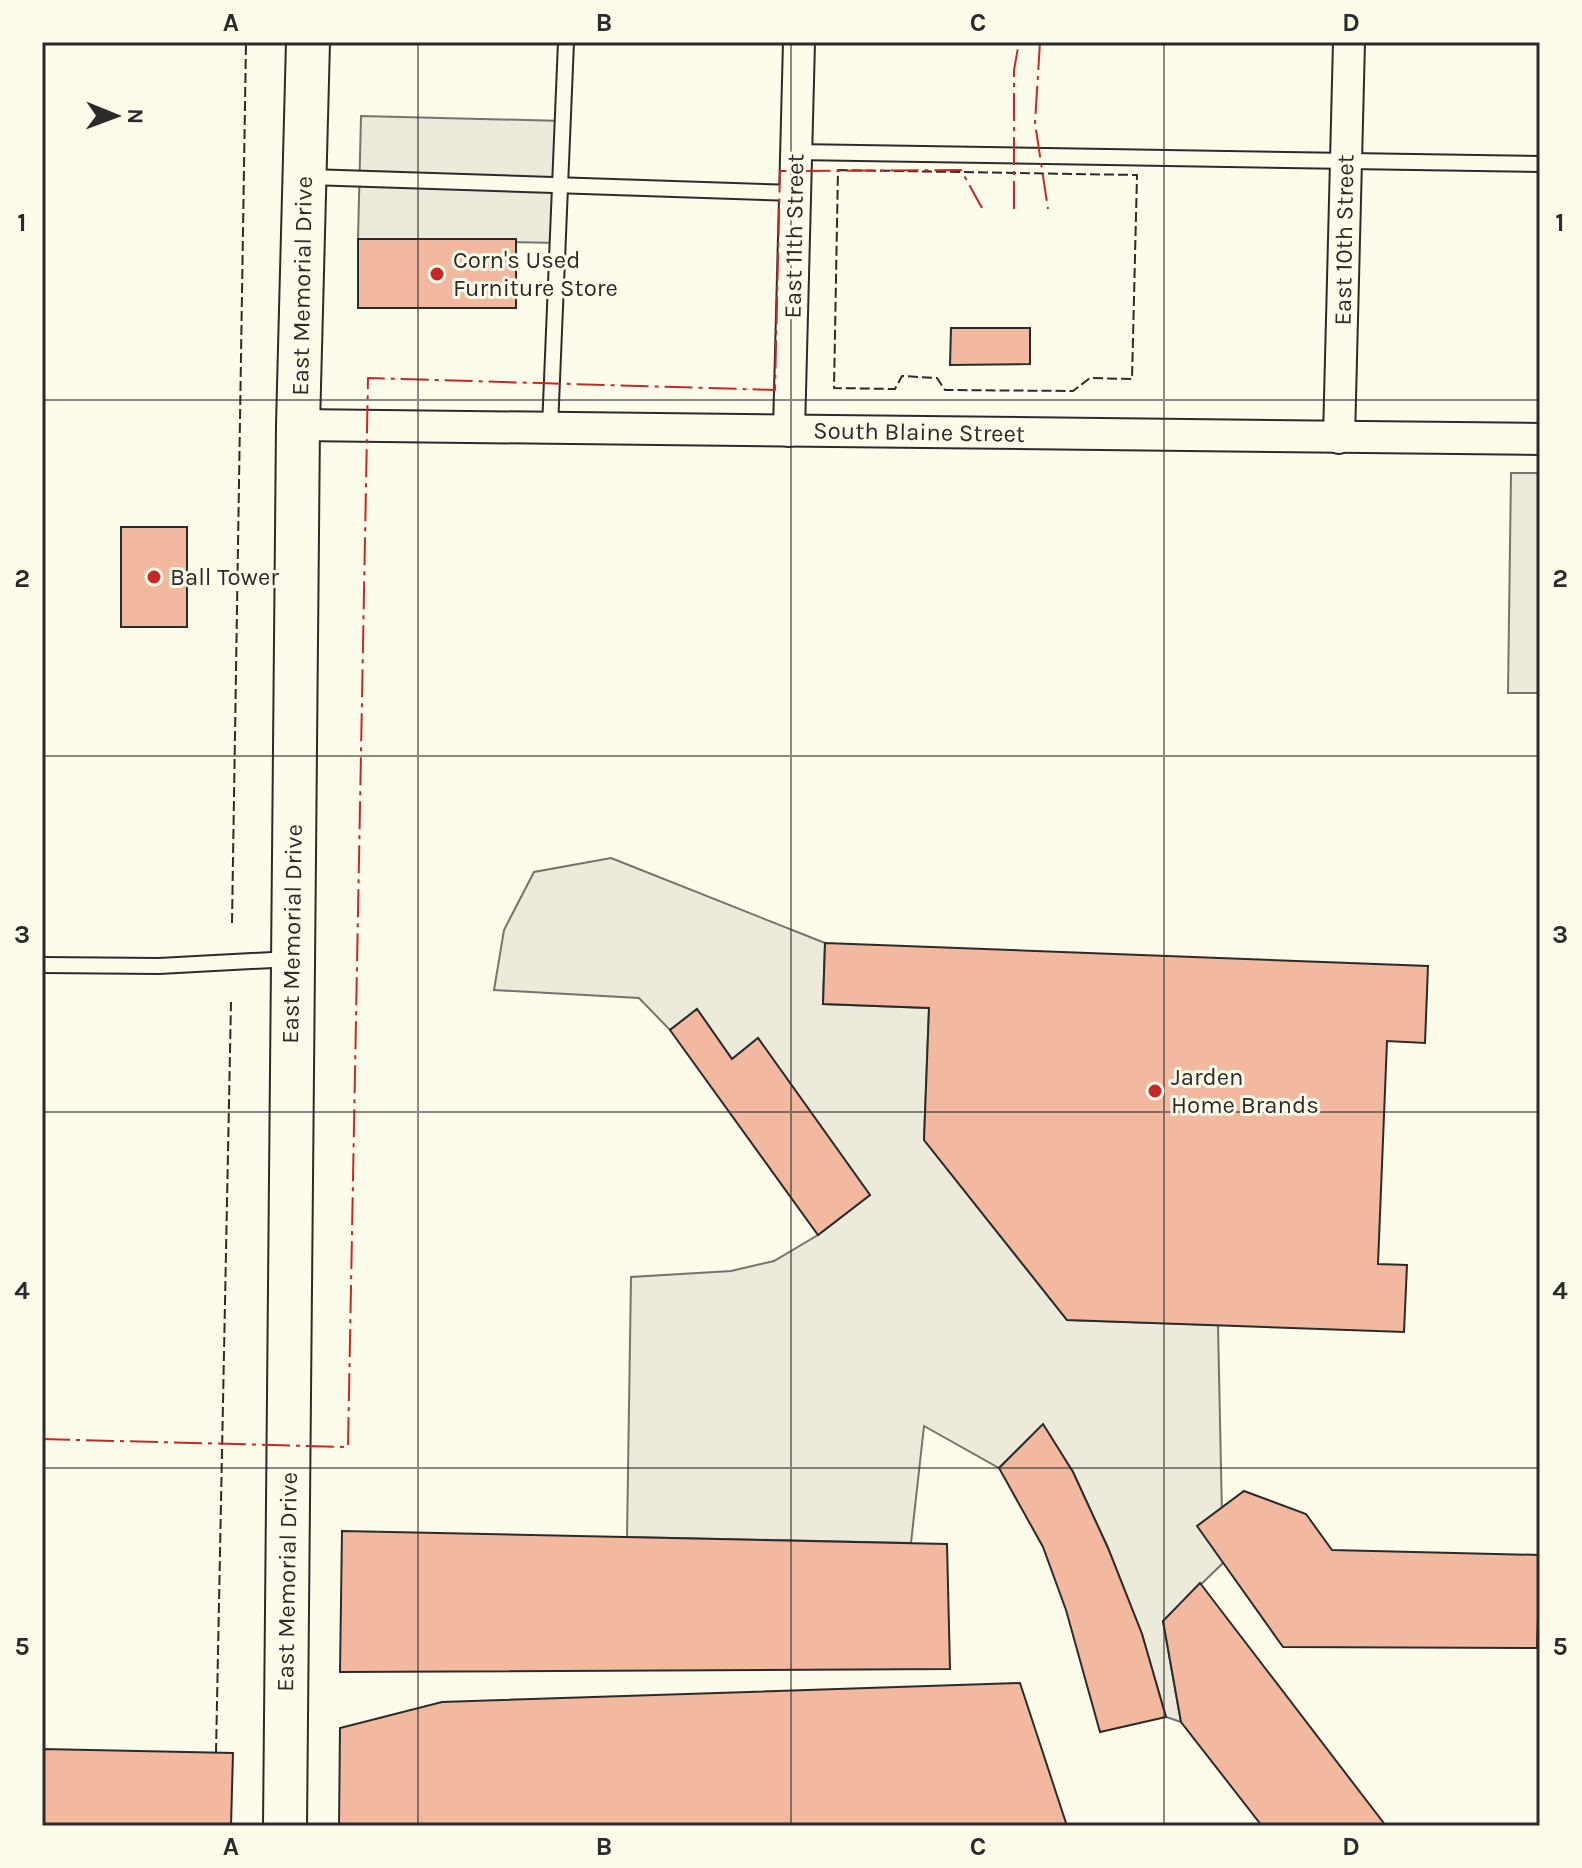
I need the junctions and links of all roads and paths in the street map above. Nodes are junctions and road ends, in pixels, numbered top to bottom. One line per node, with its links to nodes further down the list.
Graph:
1 (308, 42): 8 (main road, East Memorial Drive)
2 (566, 42): 9 (lane)
3 (799, 42): 5 (street, East 11th Street)
4 (1349, 42): 6 (street, East 10th Street)
5 (796, 152): 6 (lane); 10 (street, East 11th Street)
6 (1346, 162): 7 (lane); 14 (street, East 10th Street)
7 (1540, 164)
8 (304, 177): 9 (lane); 11 (main road, East Memorial Drive)
9 (560, 185): 10 (lane); 12 (lane)
10 (796, 193): 13 (street, East 11th Street)
11 (298, 425): 12 (street, South Blaine Street); 16 (main road, East Memorial Drive)
12 (550, 428): 13 (street, South Blaine Street)
13 (789, 431): 14 (street, South Blaine Street)
14 (1339, 438): 15 (street, South Blaine Street)
15 (1540, 439)
16 (292, 959): 17 (lane); 18 (main road, East Memorial Drive)
17 (42, 965)
18 (285, 1826)

